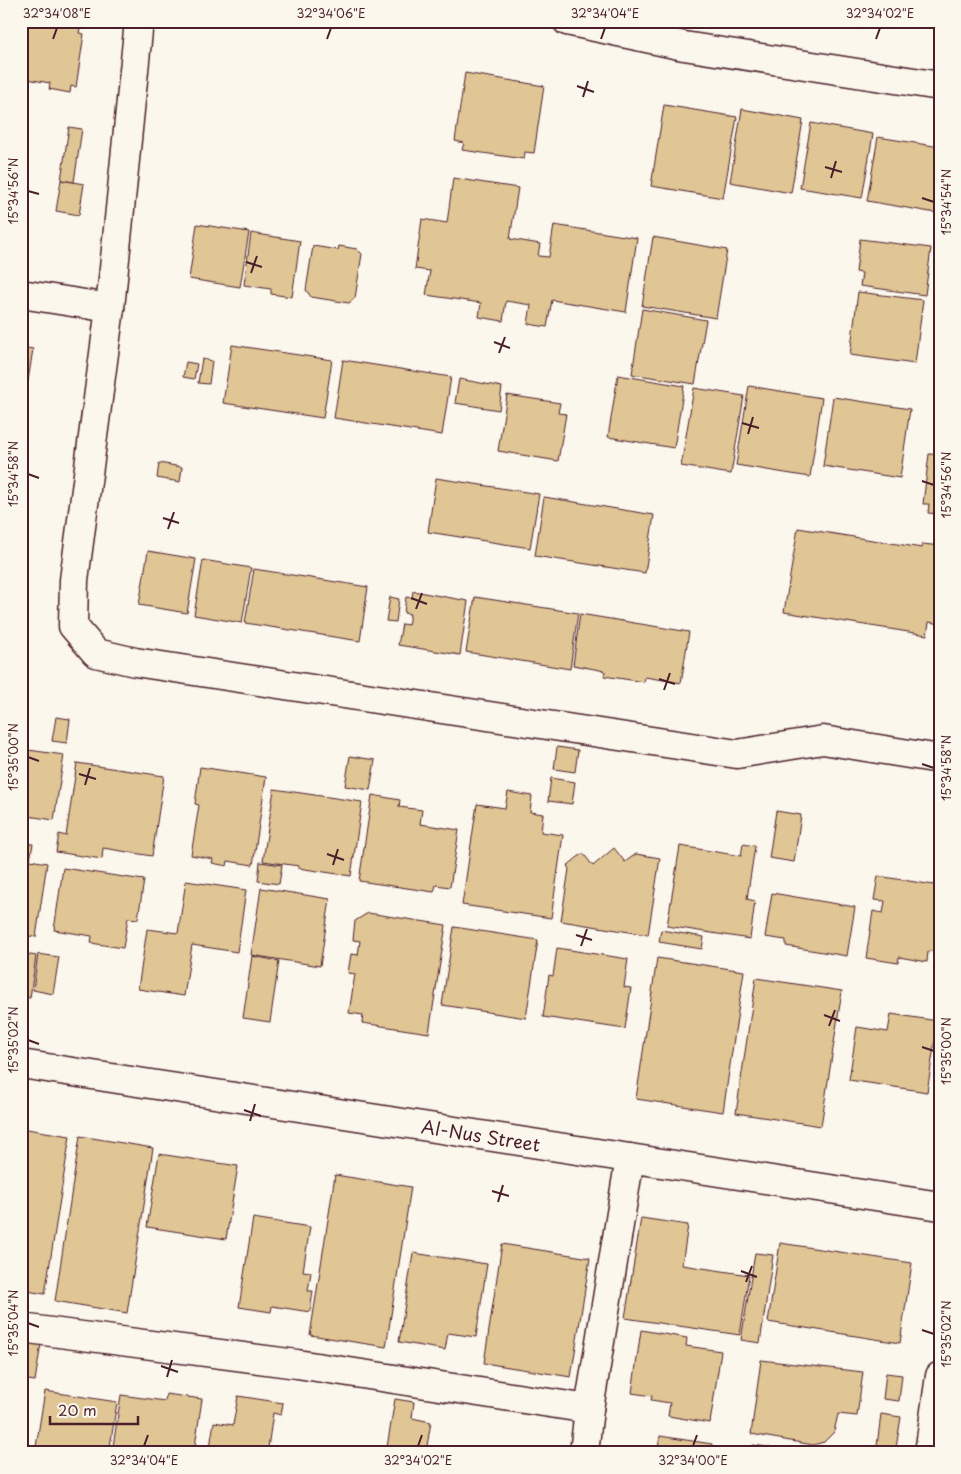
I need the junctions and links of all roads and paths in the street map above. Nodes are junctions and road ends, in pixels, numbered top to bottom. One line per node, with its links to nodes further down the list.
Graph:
1 (139, 21): 5 (street)
2 (567, 21): 3 (street)
3 (940, 86)
4 (21, 294): 5 (street)
5 (110, 308): 6 (street)
6 (940, 759)
7 (21, 1064): 8 (street, Al-Nus Street)
8 (630, 1158): 9 (street, Al-Nus Street); 12 (street)
9 (940, 1206)
10 (21, 1328): 12 (street)
11 (940, 1376): 14 (street)
12 (589, 1409): 13 (street)
13 (584, 1453)
14 (929, 1453)

